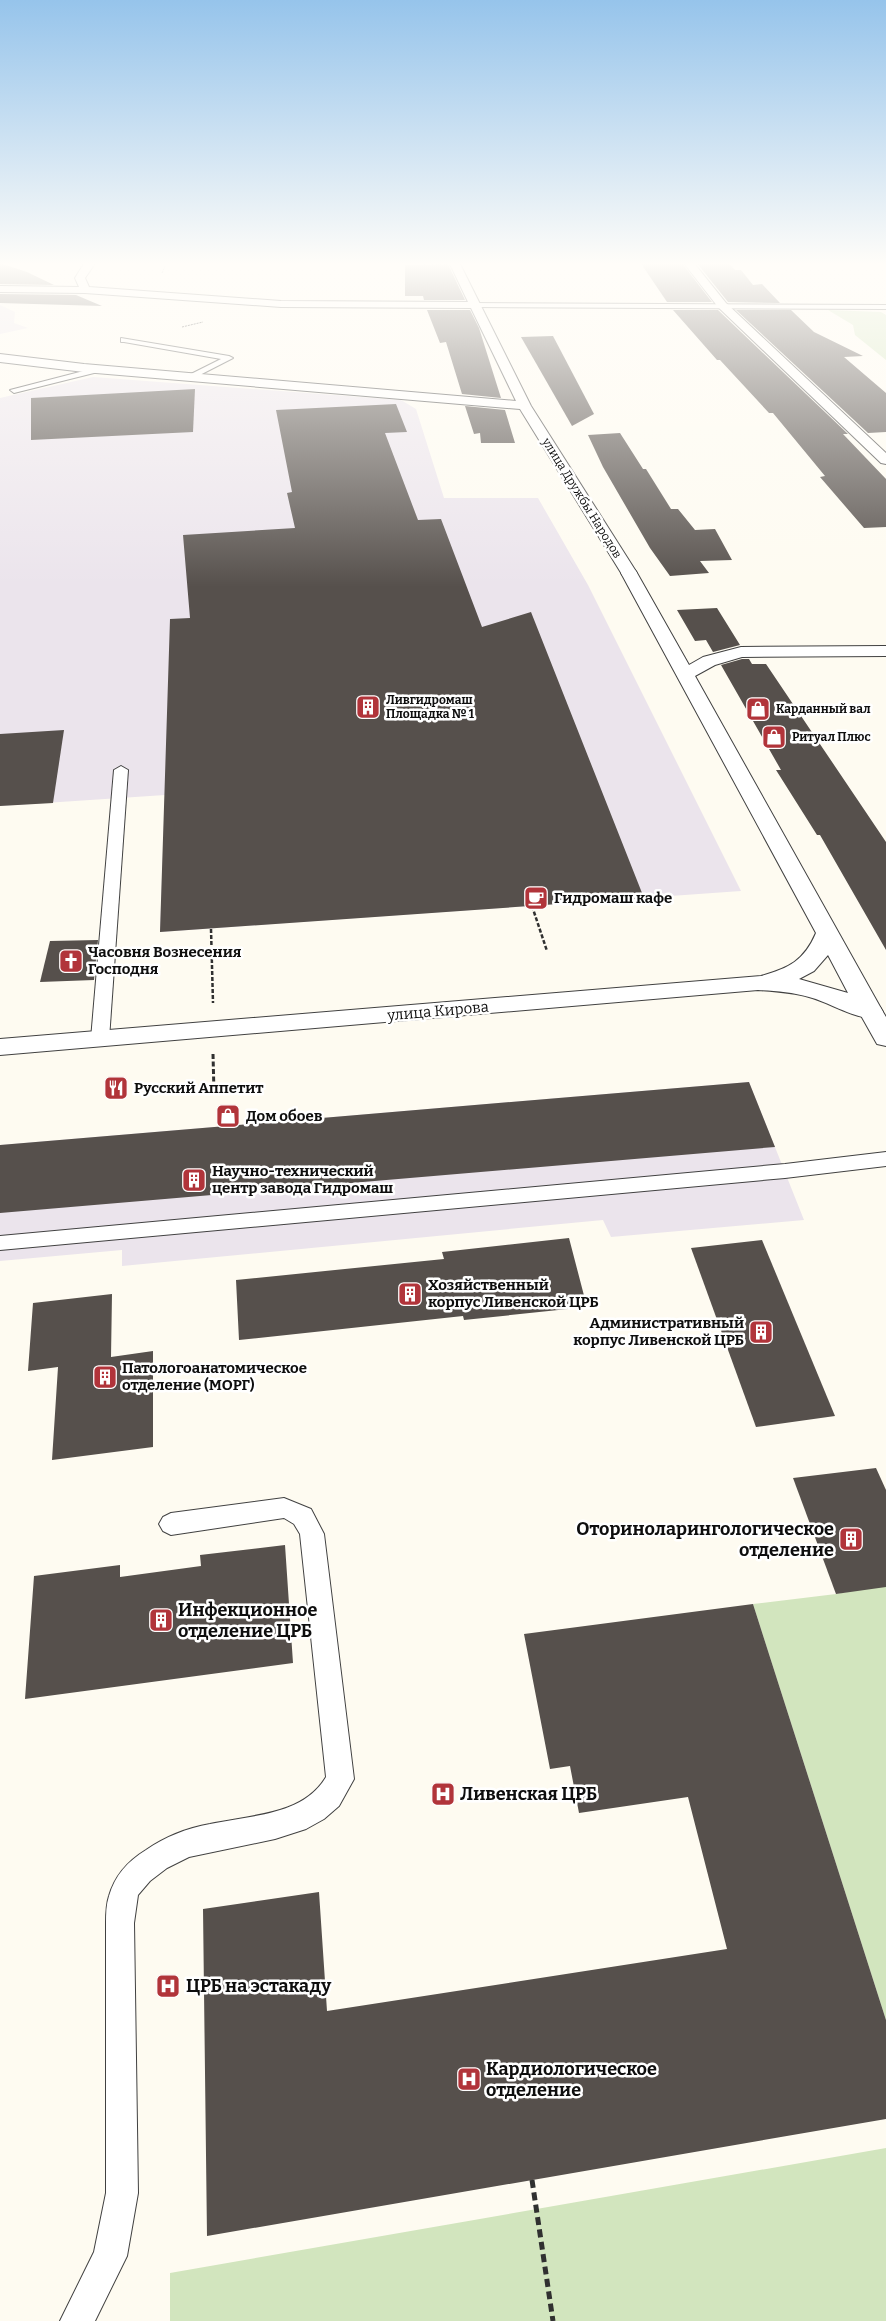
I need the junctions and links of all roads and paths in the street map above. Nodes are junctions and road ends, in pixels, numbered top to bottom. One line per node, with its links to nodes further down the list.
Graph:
1 (95, 370): 7 (lane)
2 (115, 370): 6 (street)
3 (205, 370): 6 (lane)
4 (507, 370): 8 (street, улица Дружбы Народов)
5 (791, 370): 9 (street)
6 (192, 377): 8 (street)
7 (14, 390)
8 (525, 406): 10 (street, улица Дружбы Народов)
9 (886, 460)
10 (662, 632): 11 (street); 13 (street, улица Дружбы Народов)
11 (759, 650): 12 (street); 13 (street)
12 (886, 651)
13 (686, 674): 17 (street, улица Дружбы Народов)
14 (121, 770): 23 (lane)
15 (532, 906): 18 (path)
16 (211, 929): 21 (path)
17 (827, 933): 19 (street); 20 (street, улица Дружбы Народов)
18 (547, 951)
19 (758, 983): 20 (street, улица Кирова); 21 (street, улица Кирова)
20 (871, 1012): 22 (street, улица Дружбы Народов)
21 (213, 1030): 23 (street, улица Кирова); 25 (path)
22 (886, 1038)
23 (100, 1039): 24 (street, улица Кирова)
24 (0, 1047)
25 (214, 1093)
26 (886, 1159): 27 (lane)
27 (0, 1243)
28 (171, 1524): 30 (lane)
29 (532, 2180): 31 (path)
30 (77, 2321)
31 (554, 2321)

